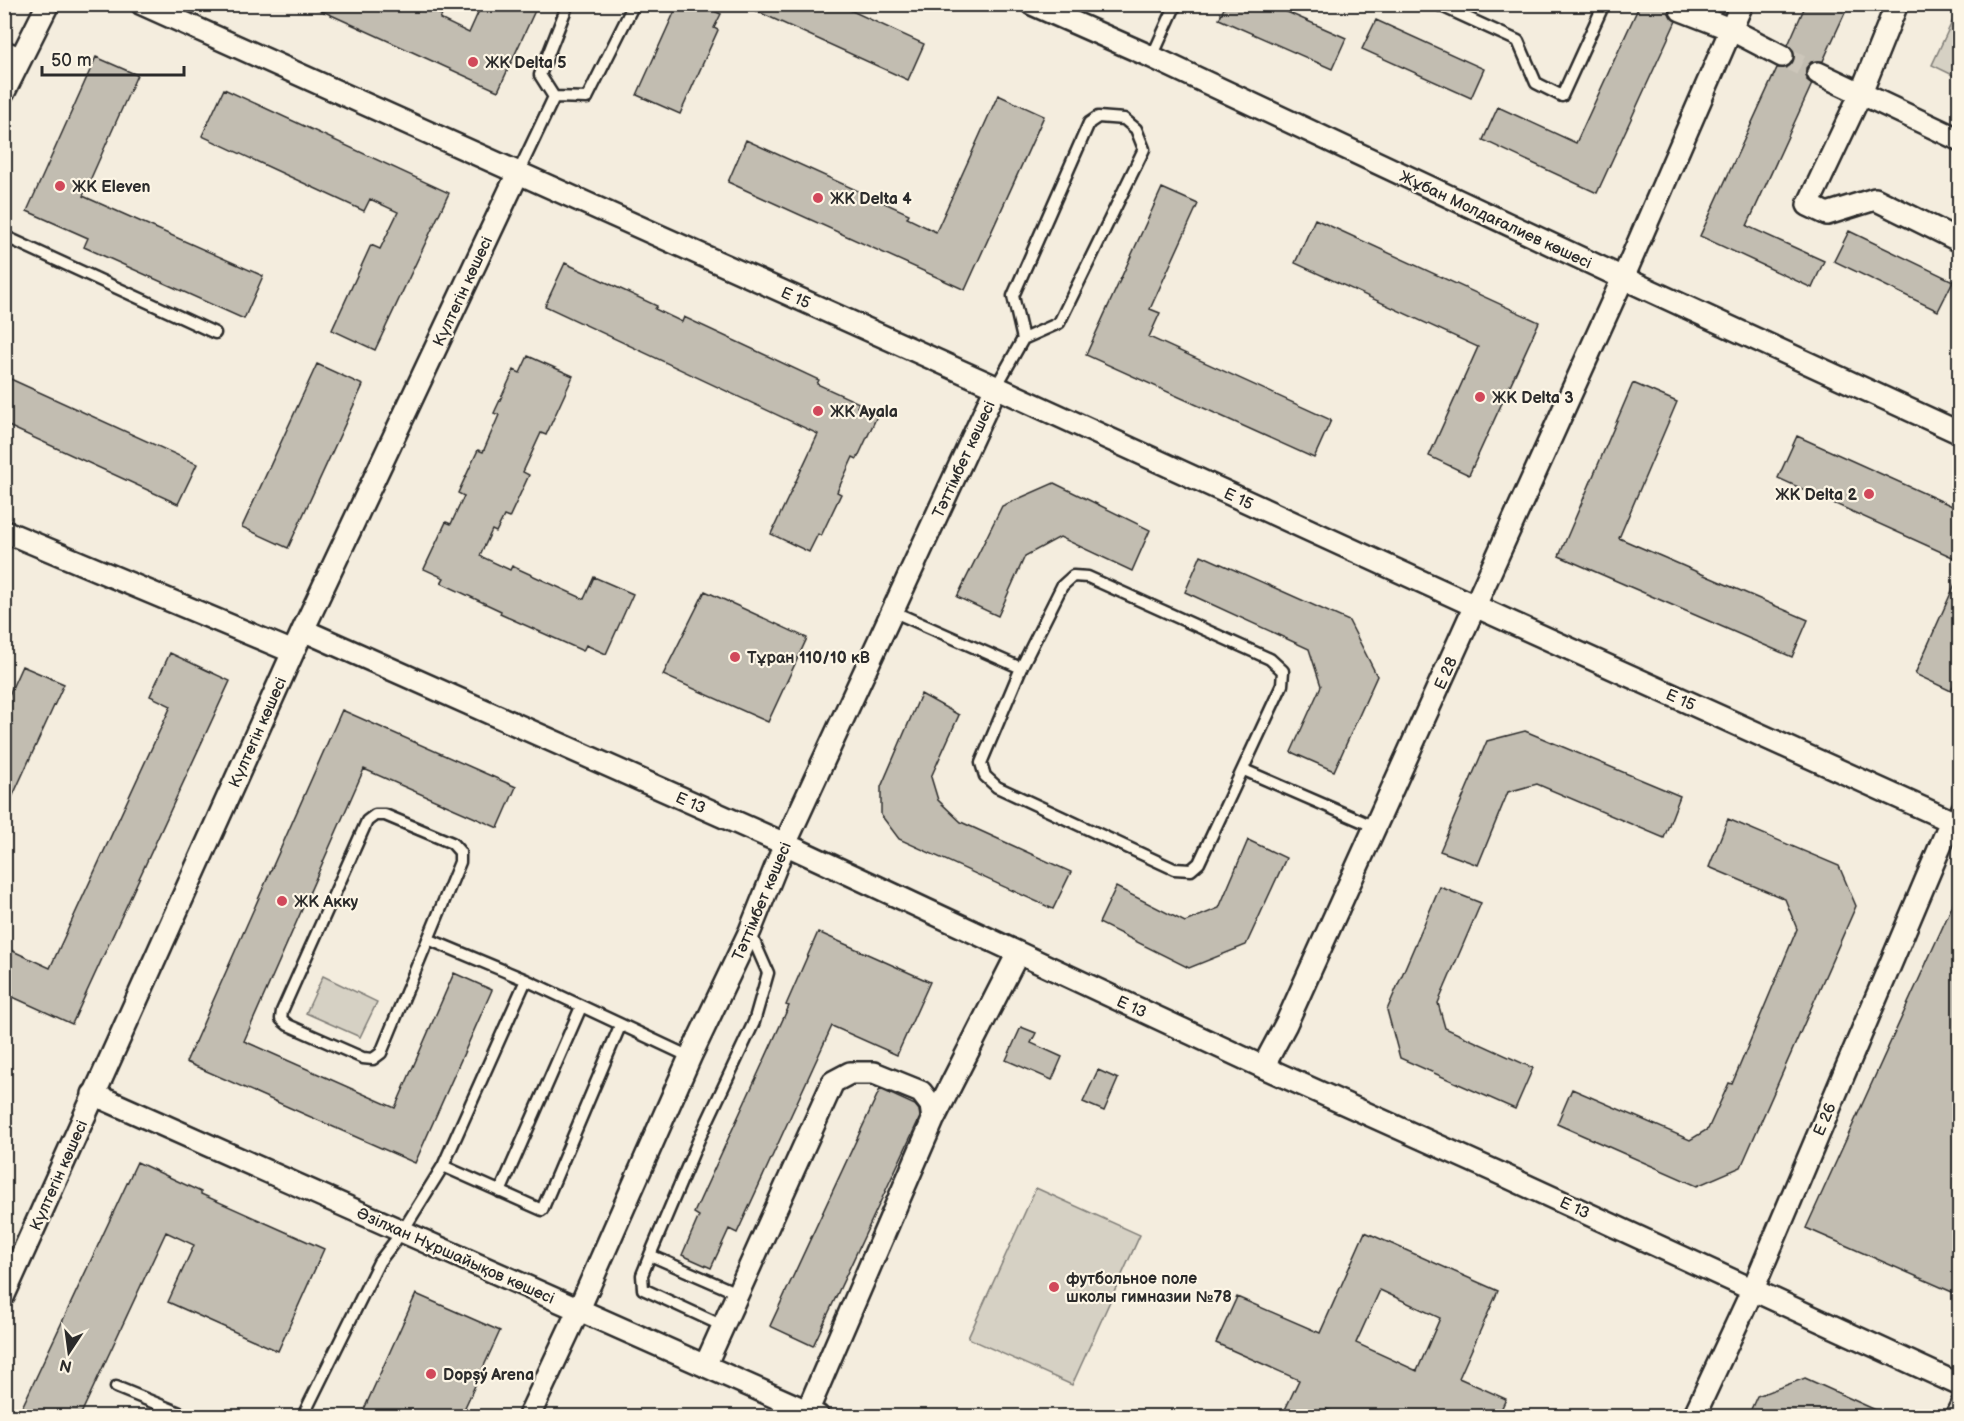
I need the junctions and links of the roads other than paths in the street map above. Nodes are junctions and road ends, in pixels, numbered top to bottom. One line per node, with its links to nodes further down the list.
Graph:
1 (48, 4): 13 (street)
2 (142, 4): 21 (street, E 15)
3 (568, 4): 19 (lane)
4 (634, 4): 19 (lane)
5 (1032, 4): 15 (street, Жұбан Молдағалиев көшесі)
6 (1176, 4): 15 (lane)
7 (1437, 4): 8 (lane)
8 (1604, 4)
9 (1742, 4): 12 (street, E 28)
10 (1897, 4): 18 (street)
11 (1681, 10): 12 (street)
12 (1730, 29): 14 (street); 24 (street, E 28)
13 (14, 50): 17 (street)
14 (1782, 56)
15 (1152, 57): 24 (street, Жұбан Молдағалиев көшесі)
16 (1818, 73): 18 (street)
17 (4, 93)
18 (1861, 93): 20 (street); 23 (street)
19 (554, 97): 21 (lane)
20 (1959, 140)
21 (518, 172): 27 (street, E 15); 32 (street, Күлтегін көшесі)
22 (4, 236): 25 (lane)
23 (1959, 241)
24 (1623, 278): 28 (street, Жұбан Молдағалиев көшесі); 30 (street, E 28)
25 (214, 333)
26 (1023, 339): 26 (lane); 27 (lane)
27 (996, 387): 30 (street, E 15); 31 (street, Тәттімбет көшесі)
28 (1959, 433)
29 (4, 531): 33 (street)
30 (1475, 606): 36 (street, E 15); 37 (street, E 28)
31 (892, 611): 34 (lane); 38 (street, Тәттімбет көшесі)
32 (303, 630): 33 (street, Күлтегін көшесі); 38 (street, E 13)
33 (294, 652): 47 (street, Күлтегін көшесі)
34 (1021, 668): 35 (lane); 35 (lane)
35 (1244, 770): 37 (lane)
36 (1957, 816): 53 (street, E 26)
37 (1375, 827): 46 (street, E 28)
38 (785, 844): 39 (street, Тәттімбет көшесі); 41 (street, E 13)
39 (750, 931): 45 (street, Тәттімбет көшесі); 52 (lane)
40 (428, 939): 40 (lane); 42 (lane)
41 (1018, 953): 46 (street, E 13); 48 (street)
42 (526, 980): 43 (lane); 49 (lane)
43 (581, 1007): 44 (lane); 50 (lane)
44 (620, 1026): 45 (lane); 50 (lane)
45 (690, 1057): 56 (street, Тәттімбет көшесі)
46 (1263, 1067): 53 (street, E 13)
47 (93, 1094): 51 (street, Әзілхан Нұршайықов көшесі); 55 (street, Күлтегін көшесі)
48 (933, 1120): 54 (street); 62 (street)
49 (443, 1166): 50 (lane); 51 (lane)
50 (501, 1192)
51 (402, 1232): 56 (street, Әзілхан Нұршайықов көшесі); 64 (lane)
52 (650, 1255): 54 (lane); 57 (lane)
53 (1753, 1289): 59 (street, E 13); 66 (street, E 26)
54 (737, 1293): 57 (street)
55 (4, 1295)
56 (579, 1309): 58 (street, Әзілхан Нұршайықов көшесі); 65 (street, Тәттімбет көшесі)
57 (723, 1326): 58 (street)
58 (705, 1366): 62 (street, Әзілхан Нұршайықов көшесі)
59 (1959, 1385)
60 (116, 1387): 63 (lane)
61 (1959, 1396): 67 (lane)
62 (805, 1413)
63 (187, 1416)
64 (303, 1416)
65 (529, 1416)
66 (1694, 1416)
67 (1950, 1416)

